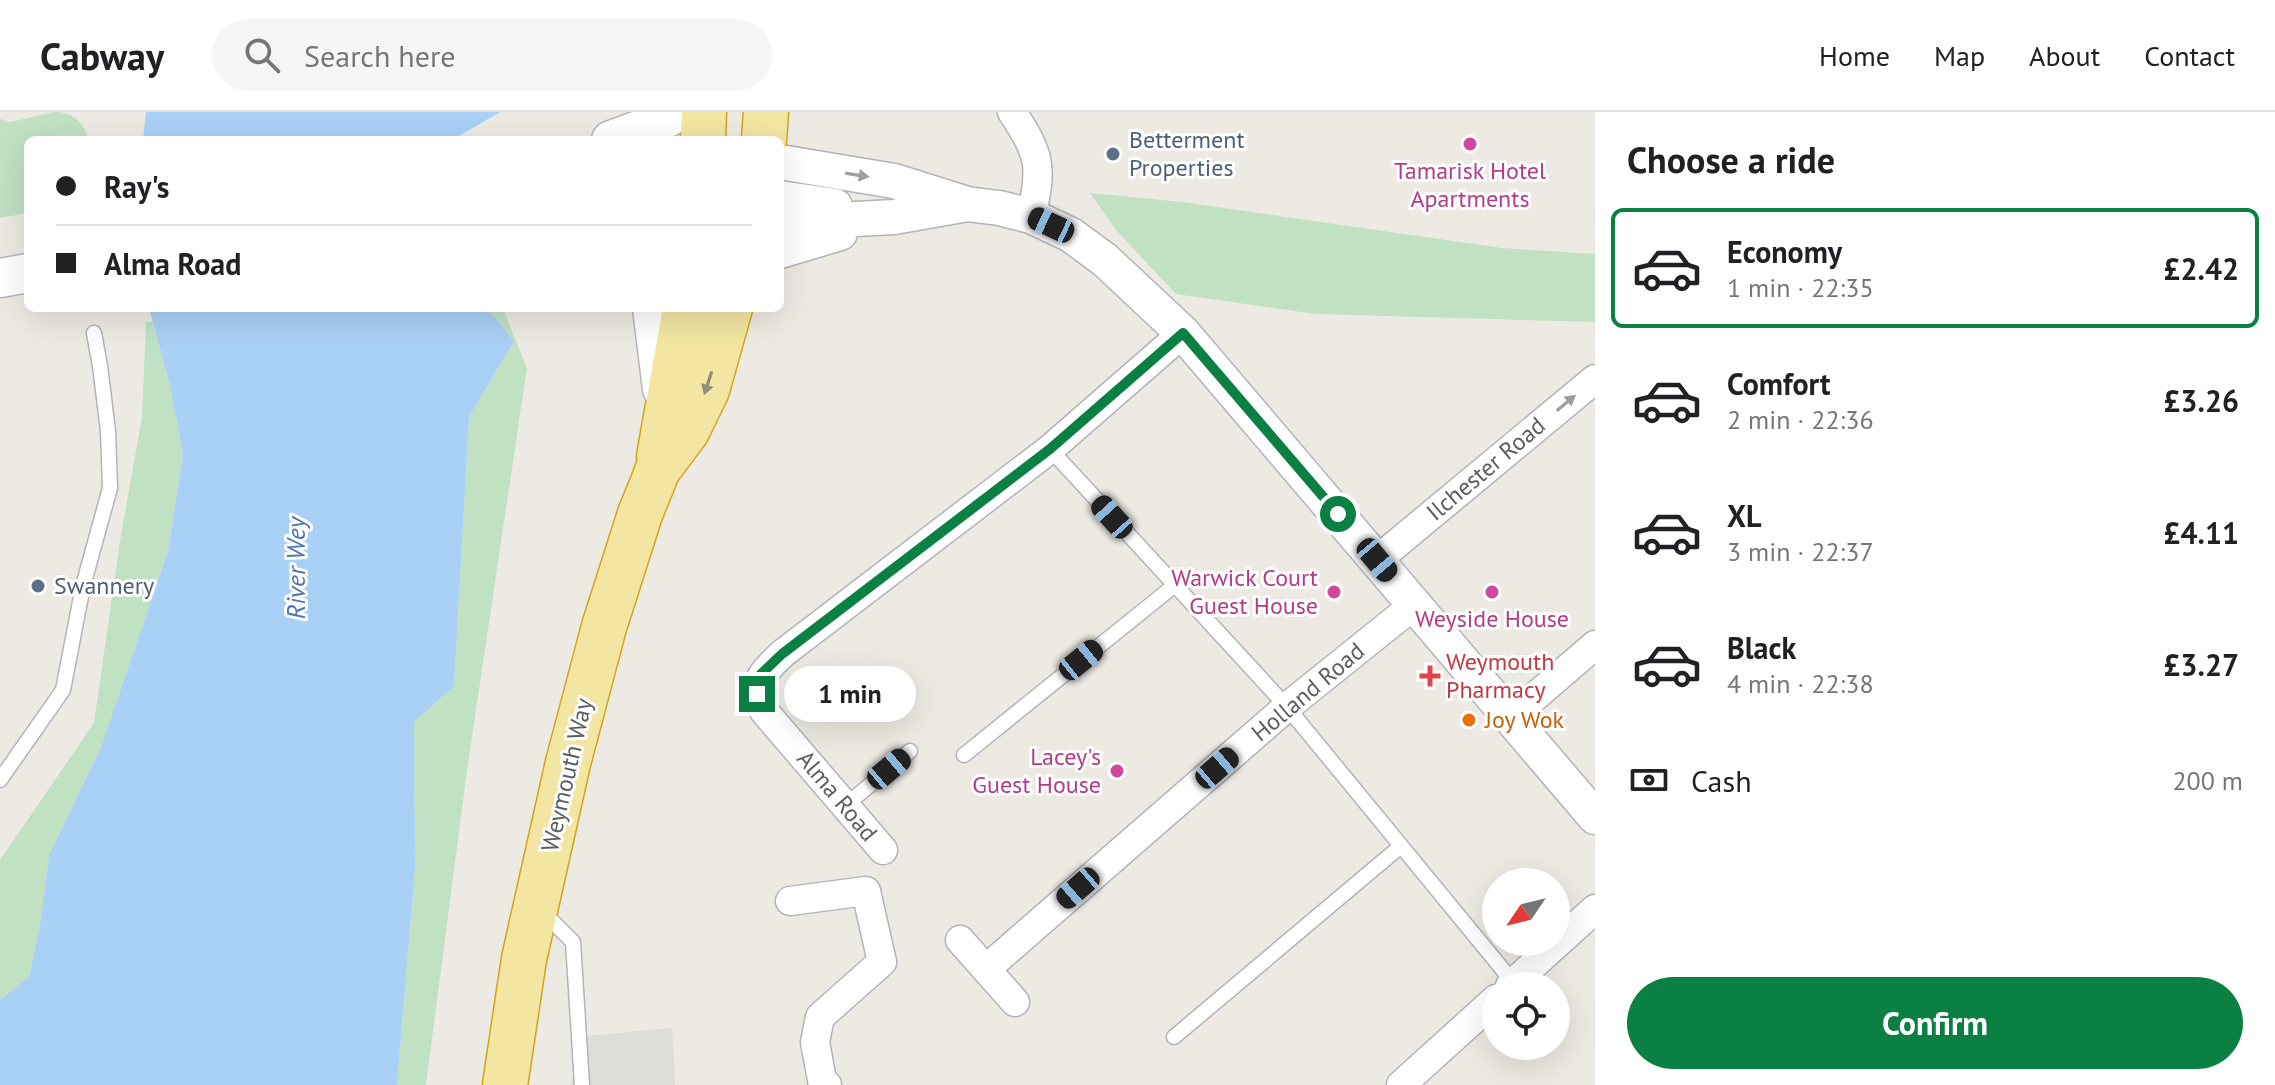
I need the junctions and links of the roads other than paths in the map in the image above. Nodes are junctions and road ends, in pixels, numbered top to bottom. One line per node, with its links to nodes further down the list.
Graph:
1 (678, 112): 6 (main road)
2 (704, 112): 7 (highway)
3 (733, 112): 8 (highway)
4 (766, 112): 9 (highway)
5 (1022, 114): 13 (street)
6 (622, 136)
7 (703, 136)
8 (732, 136)
9 (764, 136)
10 (784, 163): 12 (street, one-way to 12)
11 (784, 199): 14 (street)
12 (967, 204): 13 (street); 14 (street)
13 (1031, 216): 23 (street)
14 (894, 217): 15 (street); 16 (street)
15 (784, 223)
16 (784, 250)
17 (24, 274): 18 (main road)
18 (0, 278)
19 (652, 312): 25 (main road)
20 (684, 312): 25 (highway, Weymouth Way)
21 (729, 312): 27 (highway, Weymouth Way, one-way to 27)
22 (94, 333): 36 (lane)
23 (1183, 333): 26 (street, Alma Road); 28 (street)
24 (1595, 379): 28 (street, Ilchester Road, one-way to 24)
25 (665, 416): 27 (highway, Weymouth Way)
26 (1050, 449): 29 (lane); 37 (street, Alma Road)
27 (657, 471): 42 (highway, Weymouth Way)
28 (1377, 560): 30 (street)
29 (1175, 585): 32 (lane); 35 (lane)
30 (1414, 605): 32 (street, Holland Road); 33 (street)
31 (1595, 645): 33 (street)
32 (1287, 707): 39 (lane); 45 (street, Holland Road)
33 (1510, 718): 38 (street)
34 (910, 751): 37 (lane)
35 (964, 755)
36 (0, 780)
37 (845, 806): 40 (street, Alma Road)
38 (1595, 817)
39 (1401, 846): 46 (lane); 50 (lane)
40 (883, 850)
41 (790, 901): 53 (street)
42 (536, 905): 51 (highway, Weymouth Way); 52 (lane)
43 (1595, 909): 47 (street)
44 (960, 940): 45 (street)
45 (986, 969): 48 (street)
46 (1494, 972)
47 (1525, 972)
48 (1015, 1002)
49 (1482, 1011): 54 (street)
50 (1174, 1037)
51 (505, 1085)
52 (582, 1085)
53 (827, 1085)
54 (1401, 1085)

